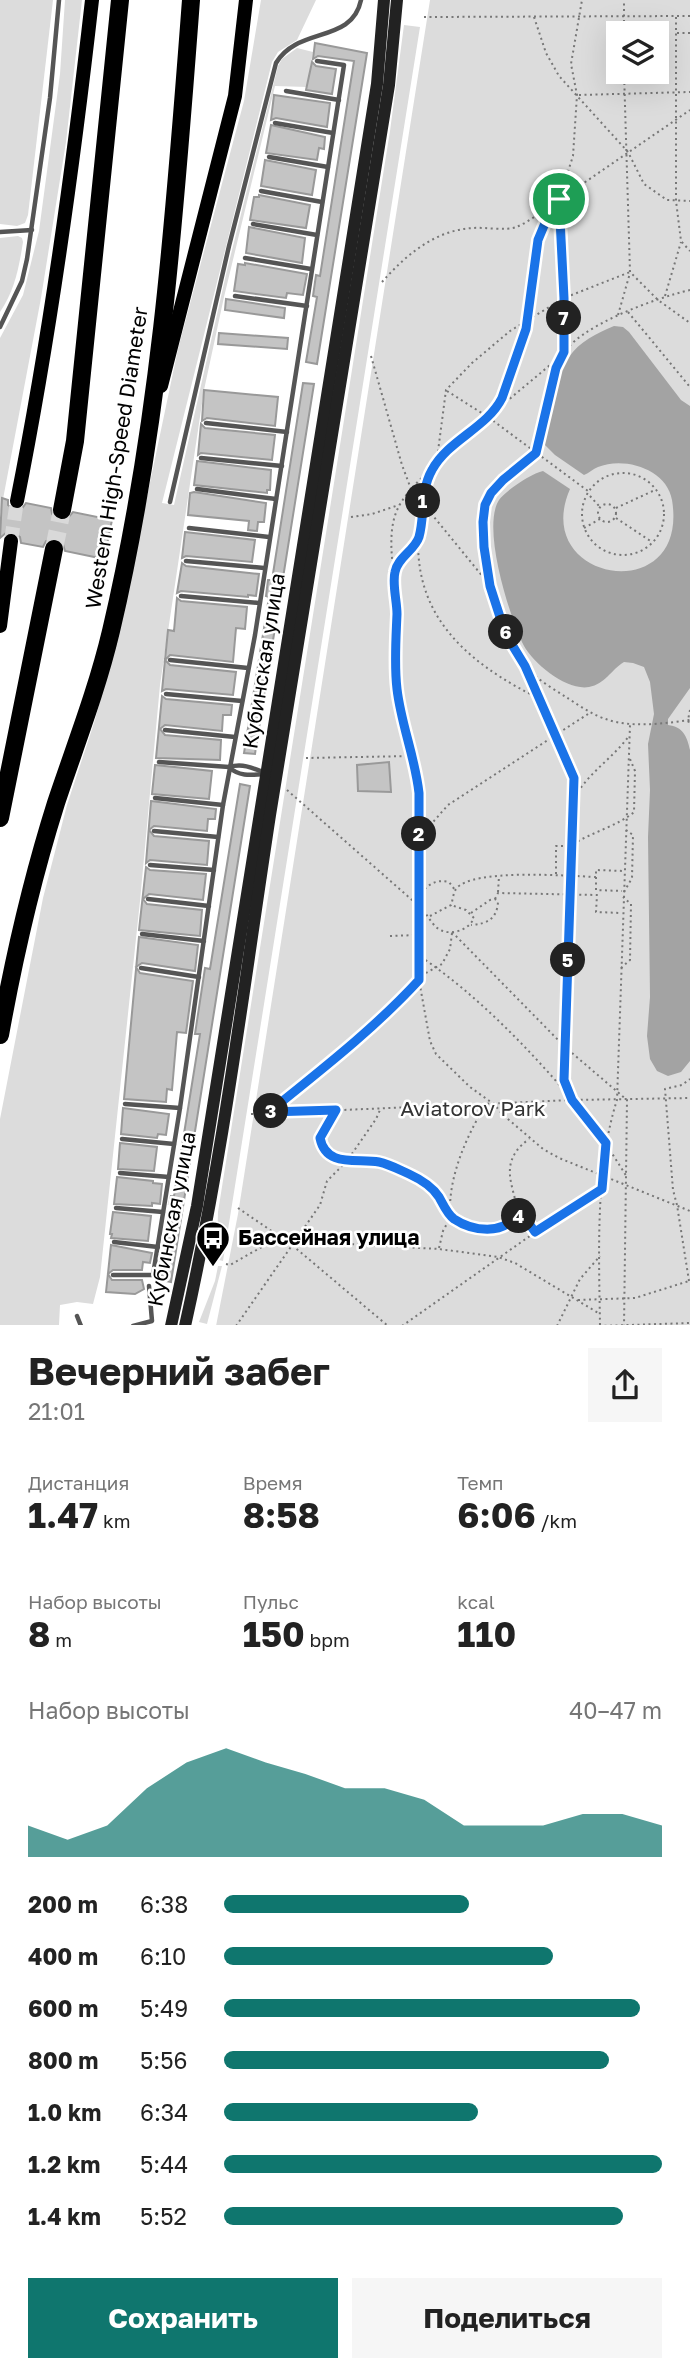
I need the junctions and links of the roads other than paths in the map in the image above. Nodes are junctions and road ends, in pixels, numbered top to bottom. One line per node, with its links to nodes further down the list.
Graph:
1 (59, 0): 20 (lane)
2 (92, 0): 34 (main road)
3 (120, 0): 36 (highway, Western High-Speed Diameter)
4 (191, 0): 29 (highway, Western High-Speed Diameter)
5 (246, 0): 29 (main road)
6 (361, 0): 35 (lane)
7 (384, 0): 55 (main road, Кубинская улица)
8 (397, 0): 55 (main road, Кубинская улица)
9 (317, 61): 11 (lane)
10 (286, 91): 11 (lane)
11 (339, 100): 13 (lane)
12 (275, 123): 13 (lane)
13 (333, 133): 15 (lane)
14 (269, 157): 15 (lane)
15 (328, 167): 17 (lane)
16 (261, 191): 17 (lane)
17 (322, 202): 21 (lane)
18 (253, 224): 21 (lane)
19 (1, 230): 20 (lane)
20 (32, 230): 26 (lane)
21 (317, 235): 23 (lane)
22 (245, 258): 23 (lane)
23 (311, 269): 25 (lane)
24 (235, 296): 25 (lane)
25 (307, 306): 28 (lane)
26 (0, 327)
27 (206, 423): 28 (lane)
28 (287, 432): 31 (lane)
29 (146, 449): 69 (highway, Western High-Speed Diameter)
30 (201, 458): 31 (lane)
31 (282, 466): 33 (lane)
32 (197, 489): 33 (lane)
33 (276, 499): 38 (lane)
34 (18, 501)
35 (170, 502)
36 (62, 510)
37 (189, 528): 38 (lane)
38 (269, 537): 42 (lane)
39 (11, 541): 44 (main road)
40 (54, 549): 58 (highway)
41 (186, 561): 42 (lane)
42 (264, 568): 45 (lane)
43 (181, 596): 45 (lane)
44 (1, 602): 46 (main road)
45 (259, 603): 48 (lane)
46 (0, 626)
47 (170, 660): 48 (lane)
48 (248, 668): 50 (lane)
49 (166, 694): 50 (lane)
50 (242, 701): 52 (lane)
51 (165, 730): 52 (lane)
52 (235, 737): 54 (lane)
53 (159, 762): 54 (lane)
54 (229, 767): 55 (lane); 57 (lane)
55 (271, 775): 85 (main road, Кубинская улица); 86 (main road, Кубинская улица)
56 (155, 798): 57 (lane)
57 (223, 805): 60 (lane)
58 (0, 818)
59 (154, 831): 60 (lane)
60 (218, 837): 62 (lane)
61 (150, 865): 62 (lane)
62 (214, 870): 64 (lane)
63 (148, 899): 64 (lane)
64 (209, 906): 66 (lane)
65 (142, 934): 66 (lane)
66 (204, 941): 68 (lane)
67 (141, 968): 68 (lane)
68 (199, 976): 71 (lane)
69 (0, 1035)
70 (125, 1104): 71 (lane)
71 (180, 1108): 73 (lane)
72 (122, 1139): 73 (lane)
73 (174, 1144): 75 (lane)
74 (120, 1173): 75 (lane)
75 (169, 1177): 77 (lane)
76 (116, 1208): 77 (lane)
77 (163, 1212): 79 (lane)
78 (114, 1242): 79 (lane)
79 (158, 1247): 80 (lane)
80 (113, 1275)
81 (149, 1286): 84 (lane)
82 (77, 1316): 83 (lane)
83 (81, 1325)
84 (133, 1325)
85 (171, 1325)
86 (185, 1325)

